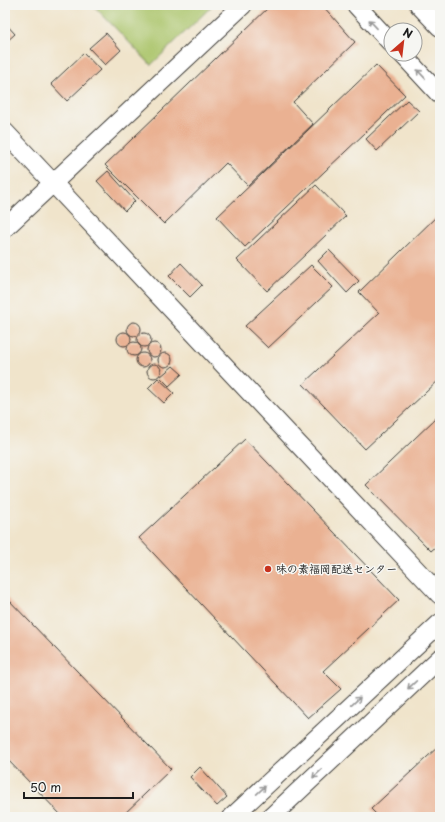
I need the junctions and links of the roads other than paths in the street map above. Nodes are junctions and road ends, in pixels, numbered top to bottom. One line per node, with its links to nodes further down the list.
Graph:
1 (243, 5): 9 (street)
2 (356, 5): 5 (street, one-way to 2)
3 (420, 5): 4 (street)
4 (440, 27)
5 (383, 34)
6 (409, 62): 7 (street, one-way to 6)
7 (440, 95)
8 (5, 132): 9 (street)
9 (53, 183): 10 (street); 11 (street)
10 (5, 228)
11 (440, 595)
12 (440, 623): 14 (street, one-way to 12)
13 (440, 658): 15 (street, one-way to 15)
14 (232, 817)
15 (271, 817)

